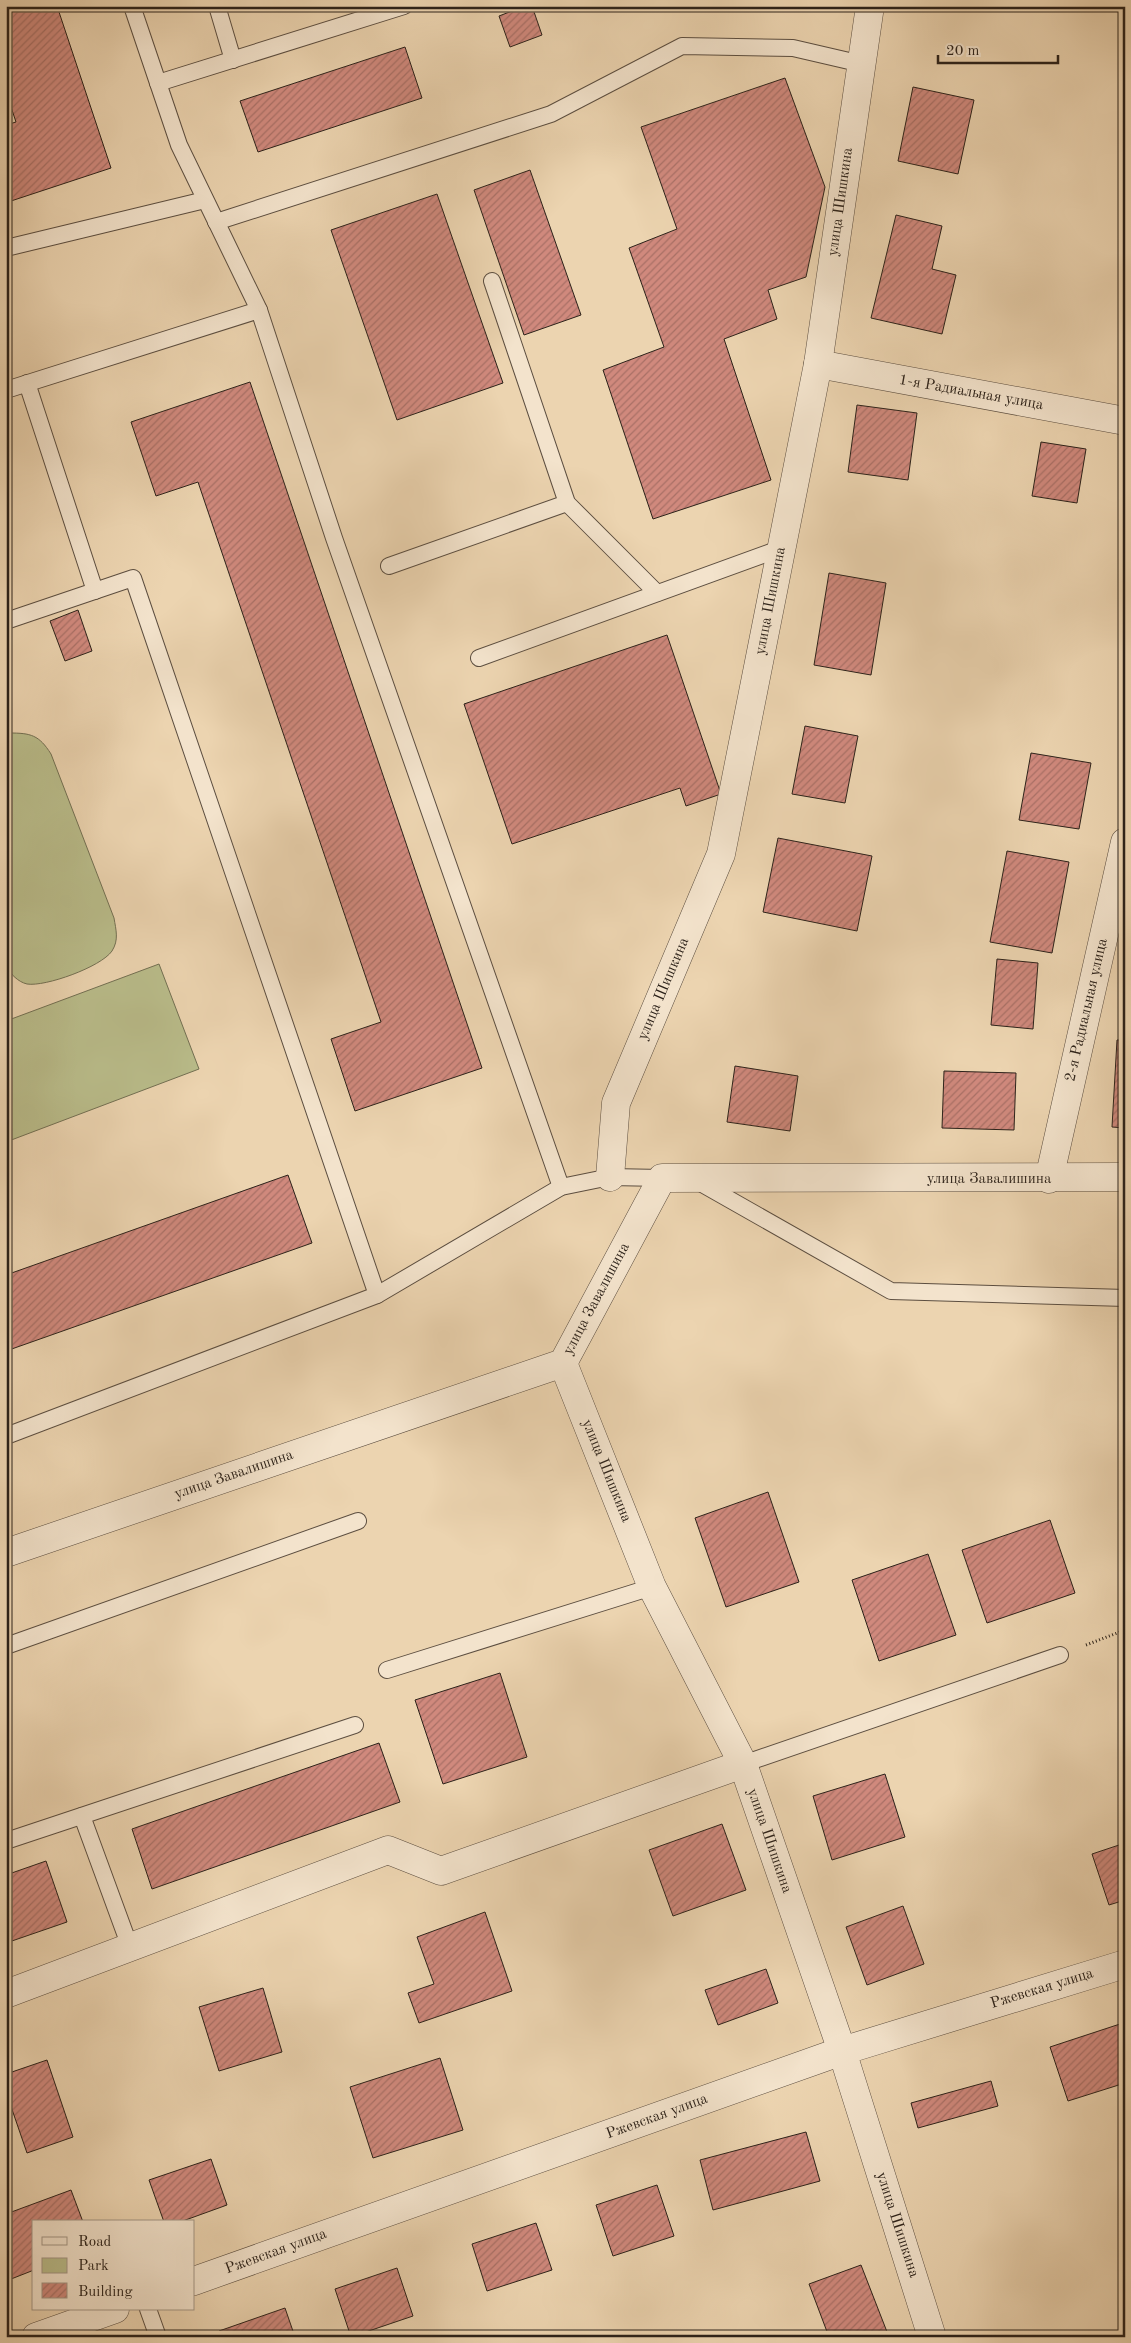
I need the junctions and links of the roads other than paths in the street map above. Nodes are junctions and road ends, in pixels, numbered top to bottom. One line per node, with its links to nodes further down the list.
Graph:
1 (132, 6): 7 (lane)
2 (217, 6): 5 (lane)
3 (404, 6): 5 (lane)
4 (870, 6): 6 (street, улица Шишкина)
5 (233, 60): 7 (lane)
6 (862, 64): 9 (lane); 13 (street, улица Шишкина)
7 (158, 83): 8 (lane)
8 (205, 200): 9 (lane); 10 (lane)
9 (216, 222): 12 (lane)
10 (6, 248)
11 (492, 281): 17 (lane)
12 (259, 310): 14 (lane); 30 (lane)
13 (818, 364): 16 (street, 1-я Радиальная улица); 18 (street, улица Шишкина)
14 (27, 383): 15 (lane); 20 (lane)
15 (6, 390)
16 (1125, 421)
17 (567, 503): 19 (lane); 21 (lane)
18 (782, 548): 21 (lane); 25 (street, улица Шишкина)
19 (389, 566)
20 (96, 591): 22 (lane); 31 (lane)
21 (658, 593): 23 (lane)
22 (6, 621)
23 (479, 658)
24 (1125, 842): 29 (street, 2-я Радиальная улица)
25 (610, 1177): 26 (lane); 30 (lane)
26 (662, 1178): 27 (street, улица Завалишина); 33 (street, улица Завалишина)
27 (693, 1178): 29 (street, улица Завалишина); 32 (lane)
28 (1125, 1178): 29 (street, улица Завалишина)
29 (1049, 1179)
30 (560, 1187): 31 (lane)
31 (377, 1295): 34 (lane)
32 (1125, 1298)
33 (563, 1363): 36 (street, улица Завалишина); 37 (street, улица Шишкина)
34 (6, 1436)
35 (358, 1520): 38 (lane)
36 (6, 1553)
37 (652, 1587): 40 (lane); 42 (street, улица Шишкина)
38 (6, 1646)
39 (1060, 1655): 42 (lane)
40 (387, 1670)
41 (355, 1725): 43 (lane)
42 (743, 1764): 45 (street); 48 (street, улица Шишкина)
43 (82, 1816): 44 (lane); 45 (lane)
44 (6, 1842)
45 (130, 1947): 47 (street)
46 (1125, 1964): 48 (street, Ржевская улица)
47 (6, 1994)
48 (842, 2051): 49 (street, Ржевская улица); 54 (street, улица Шишкина)
49 (195, 2281)
50 (112, 2310): 52 (street)
51 (148, 2310): 53 (lane)
52 (36, 2337)
53 (158, 2337)
54 (932, 2337)

